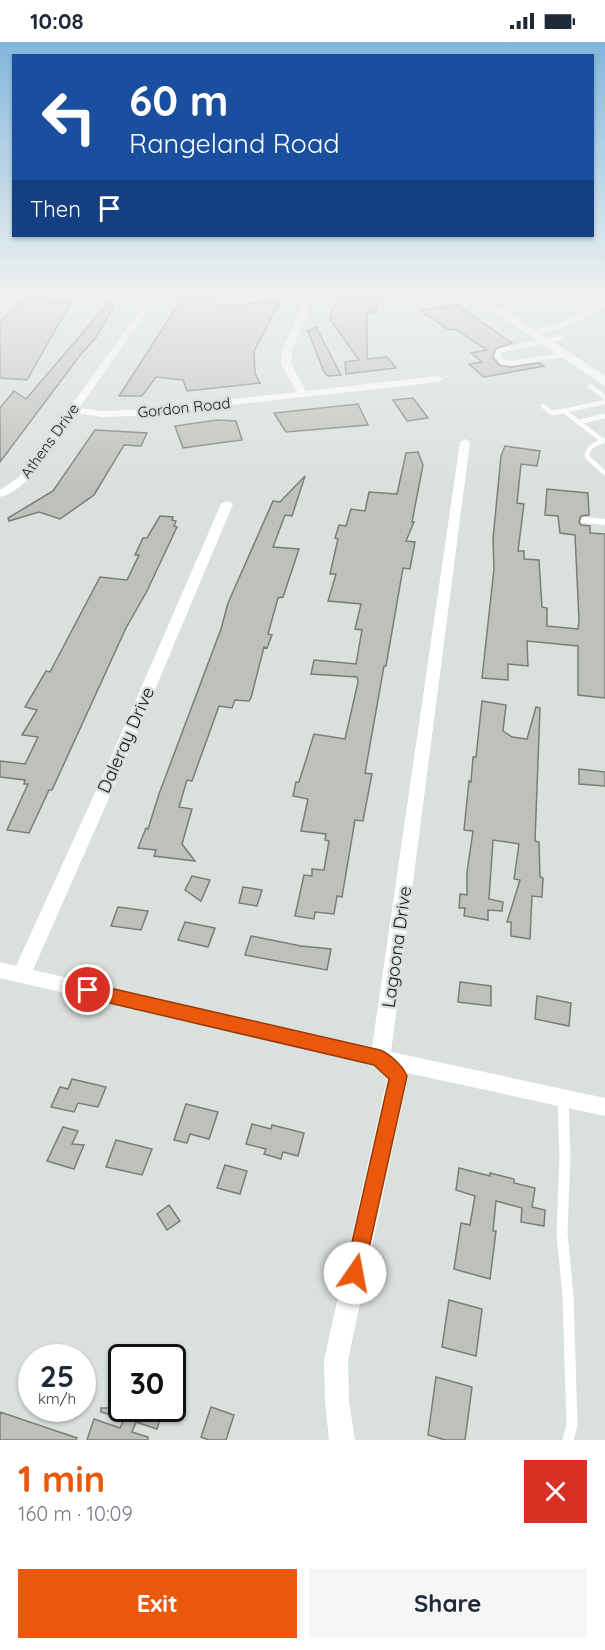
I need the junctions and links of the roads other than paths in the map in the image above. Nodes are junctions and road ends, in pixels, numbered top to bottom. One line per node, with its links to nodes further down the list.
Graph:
1 (109, 359): 13 (street, Athens Drive)
2 (286, 359): 9 (street)
3 (500, 359): 4 (lane)
4 (536, 359)
5 (570, 359): 7 (main road)
6 (438, 379): 9 (street, Gordon Road)
7 (605, 382)
8 (590, 386): 10 (lane)
9 (303, 394): 13 (street, Gordon Road)
10 (605, 397)
11 (603, 404): 14 (lane)
12 (543, 406): 14 (lane)
13 (72, 410): 20 (street, Athens Drive)
14 (564, 411): 16 (lane)
15 (605, 416): 16 (lane)
16 (579, 422): 17 (lane)
17 (604, 440): 19 (lane)
18 (465, 442): 26 (street, Lagoona Drive)
19 (605, 473)
20 (0, 494)
21 (227, 504): 25 (street, Daleray Drive)
22 (584, 520): 23 (lane)
23 (605, 522)
24 (0, 970): 25 (street)
25 (21, 975): 26 (street)
26 (380, 1058): 27 (street); 29 (street)
27 (563, 1099): 28 (street); 30 (lane)
28 (605, 1107)
29 (342, 1440)
30 (568, 1440)

